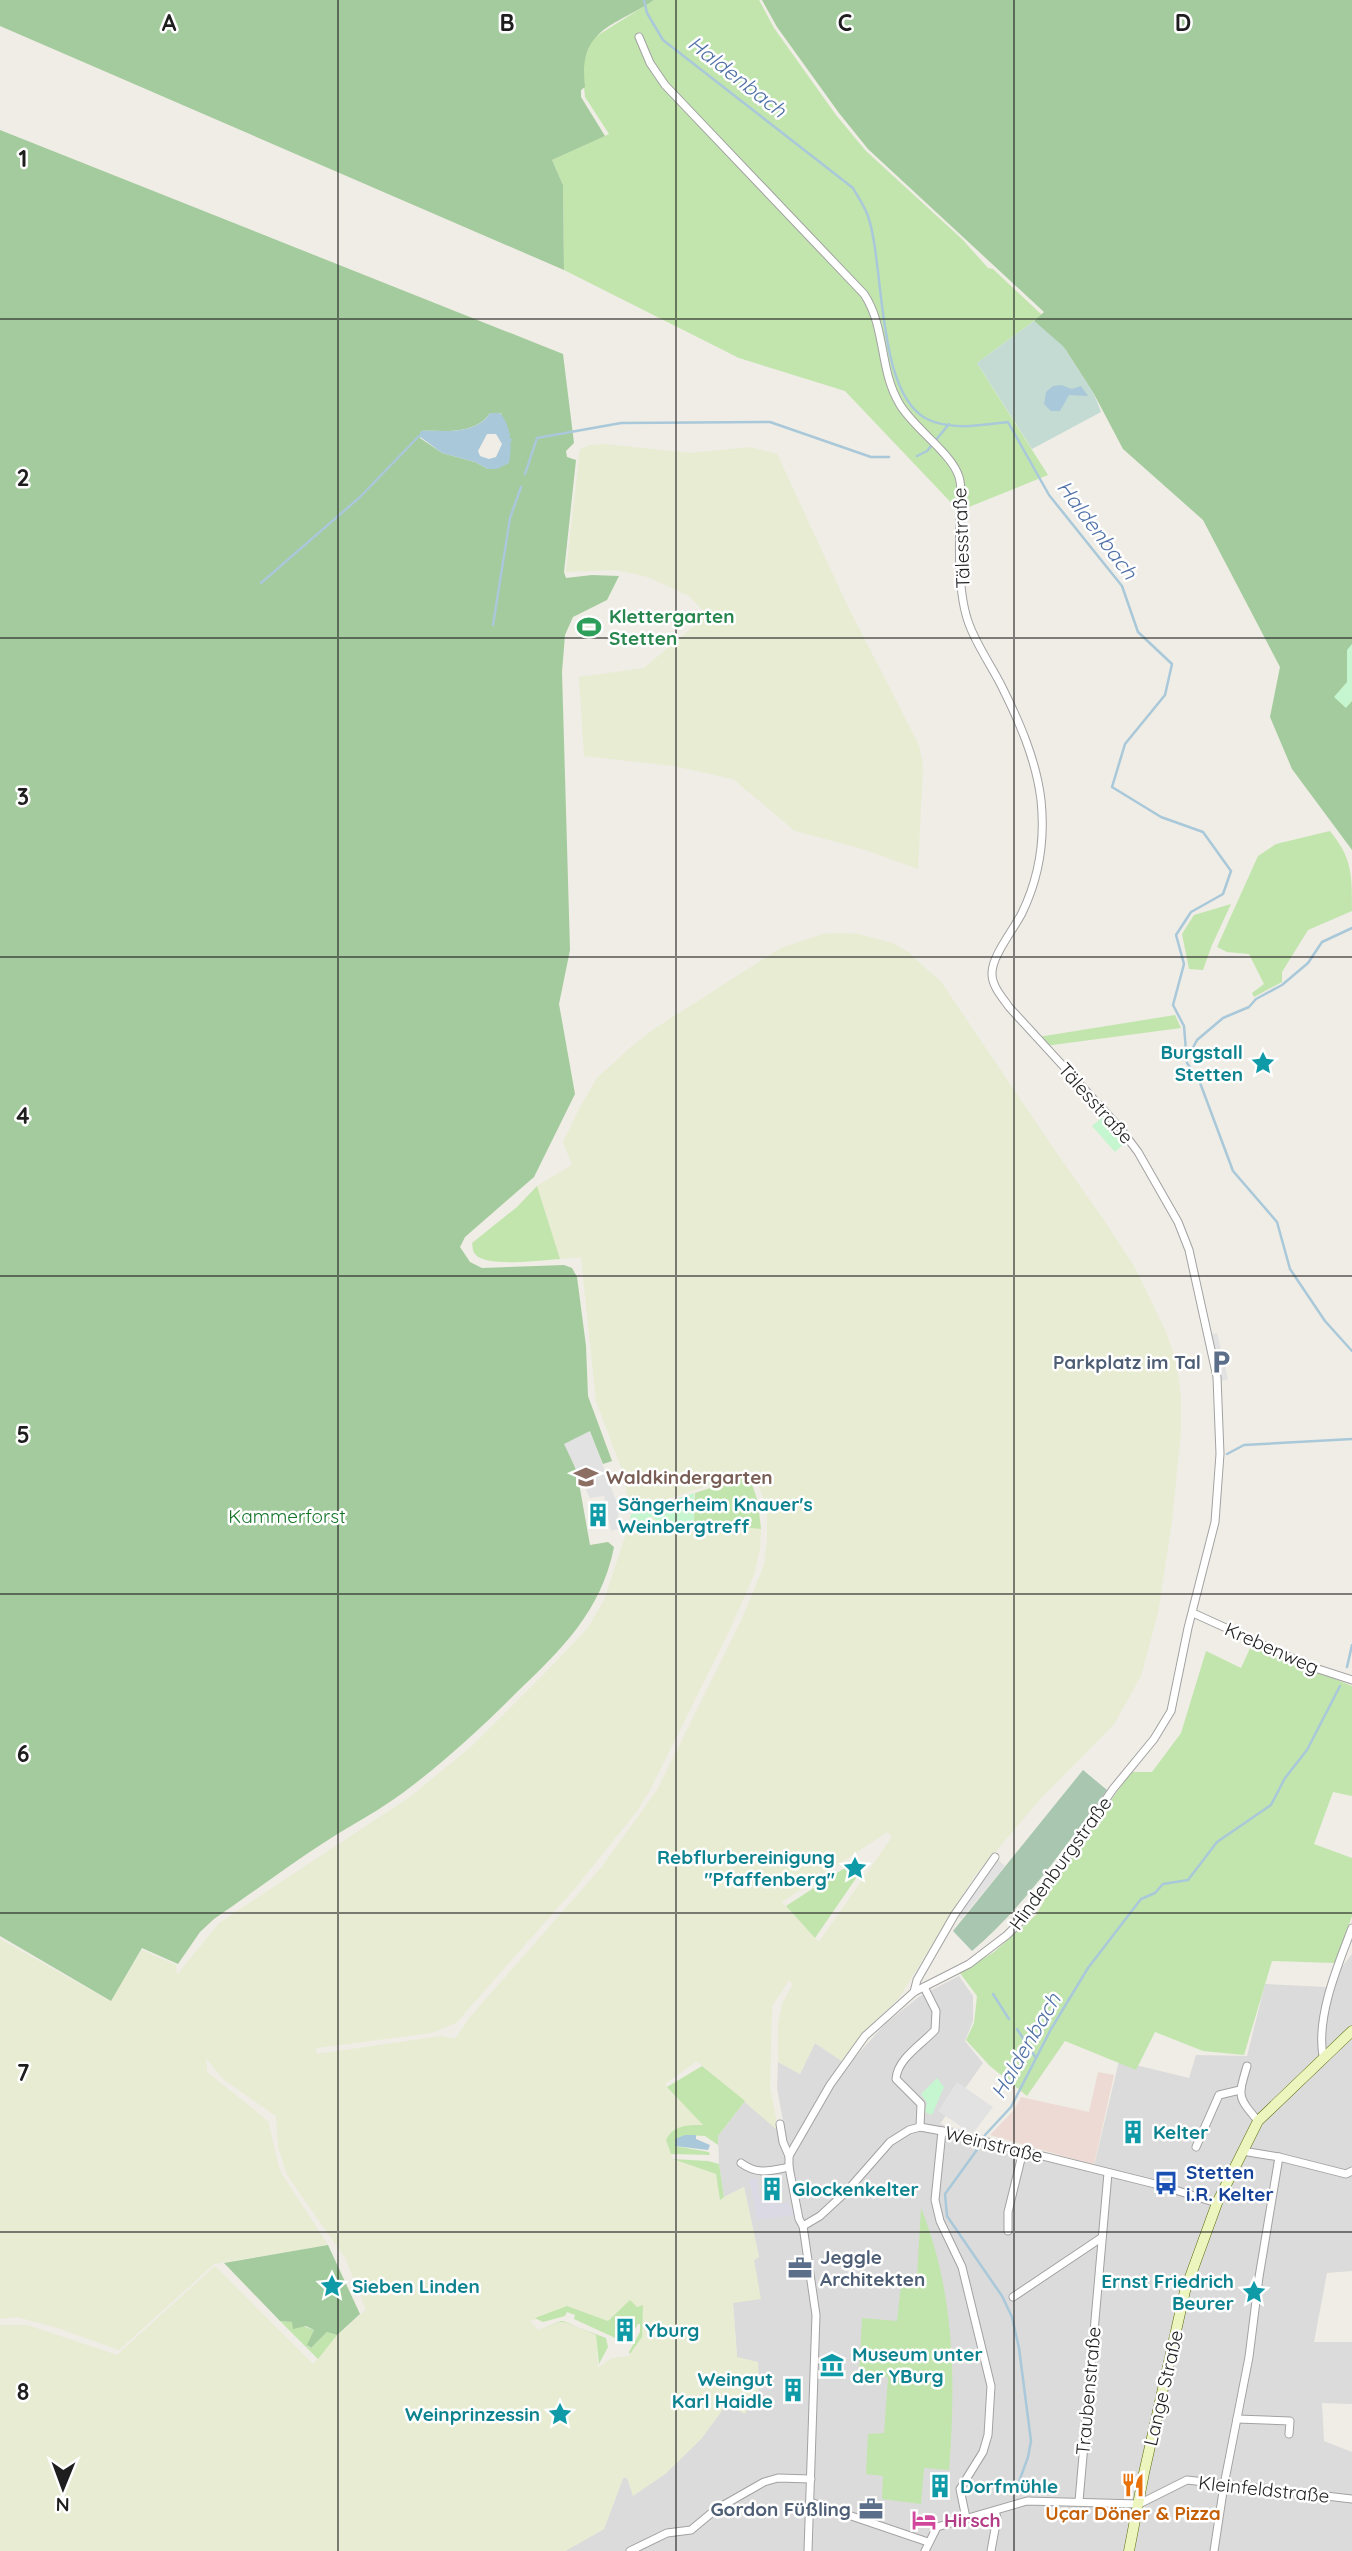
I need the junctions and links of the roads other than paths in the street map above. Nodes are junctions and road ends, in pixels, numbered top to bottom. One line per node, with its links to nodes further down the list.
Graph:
1 (639, 37): 2 (street, Tälesstraße)
2 (1193, 1613): 3 (street, Krebenweg); 4 (street, Tälesstraße)
3 (1352, 1680)
4 (1113, 1789): 7 (street, Hindenburgstraße)
5 (995, 1857): 8 (street)
6 (1352, 1928): 10 (street)
7 (924, 1987): 8 (street, Hindenburgstraße); 15 (street)
8 (914, 1992): 20 (street, Hindenburgstraße)
9 (1352, 2031): 10 (main road, Lange Straße)
10 (1323, 2056): 13 (main road, Lange Straße)
11 (1247, 2066): 12 (street)
12 (1240, 2090): 13 (street); 17 (street)
13 (1258, 2121): 19 (main road, Lange Straße)
14 (780, 2124): 20 (street)
15 (920, 2127): 16 (street, Weinstraße); 27 (street, Weinstraße)
16 (942, 2131): 18 (street, Weinstraße); 40 (street)
17 (1196, 2147)
18 (1023, 2151): 25 (street, Weinstraße); 28 (street)
19 (1242, 2151): 21 (street); 26 (main road, Lange Straße)
20 (789, 2156): 23 (street)
21 (1279, 2157): 24 (street); 31 (street)
22 (741, 2163): 23 (street)
23 (789, 2167): 27 (street)
24 (1352, 2171)
25 (1108, 2173): 26 (street, Weinstraße); 29 (street, Traubenstraße)
26 (1217, 2203): 38 (main road, Lange Straße)
27 (803, 2226): 33 (street)
28 (1008, 2231)
29 (1101, 2238): 30 (street); 36 (street, Traubenstraße)
30 (1013, 2297)
31 (1237, 2419): 32 (street); 34 (street)
32 (1289, 2434)
33 (811, 2479): 37 (street); 42 (street)
34 (1224, 2485): 35 (street, Kleinfeldstraße); 38 (street, Kleinfeldstraße); 47 (street)
35 (1352, 2499)
36 (1079, 2501): 38 (street); 39 (street)
37 (810, 2502): 41 (street); 43 (street)
38 (1139, 2504): 46 (main road, Lange Straße)
39 (995, 2511): 40 (street); 45 (street)
40 (966, 2518): 41 (street)
41 (928, 2542): 44 (street)
42 (630, 2551)
43 (808, 2551)
44 (925, 2551)
45 (991, 2551)
46 (1129, 2551)
47 (1214, 2551)

